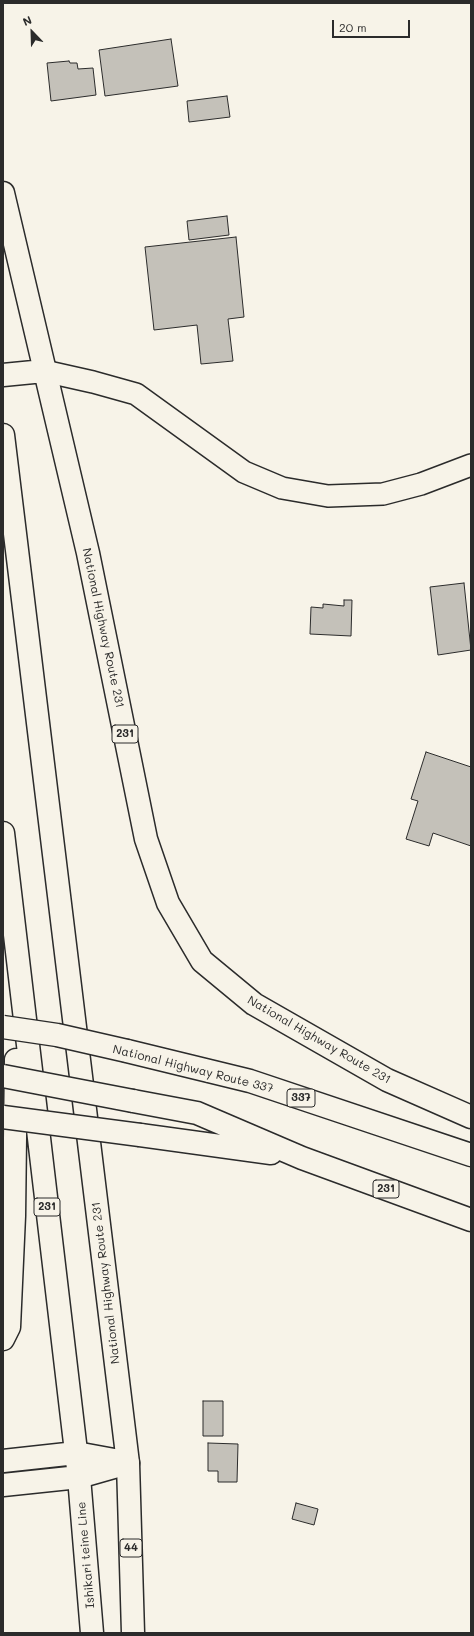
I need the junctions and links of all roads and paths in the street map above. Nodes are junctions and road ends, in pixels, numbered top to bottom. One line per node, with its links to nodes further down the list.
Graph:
1 (3, 193): 2 (main road, National Highway Route 231 / 231)
2 (44, 371): 3 (main road); 5 (street); 11 (main road, National Highway Route 231 / 231)
3 (3, 375)
4 (3, 435): 18 (main road, National Highway Route 231)
5 (471, 465)
6 (3, 833): 7 (main road, 231)
7 (18, 960): 15 (main road, 231); 16 (main road, 231)
8 (3, 1027): 12 (main road, National Highway Route 337 / 337, bridge)
9 (3, 1076): 13 (main road, bridge)
10 (3, 1117): 13 (main road, 231, bridge)
11 (471, 1117)
12 (471, 1155)
13 (302, 1158): 14 (main road, 231)
14 (471, 1220)
15 (3, 1339)
16 (76, 1453): 17 (main road); 18 (main road); 19 (main road, 231)
17 (3, 1461)
18 (128, 1463): 19 (main road); 22 (main road, 44)
19 (79, 1477): 20 (main road); 21 (main road, Ishikari teine Line)
20 (3, 1485)
21 (92, 1633)
22 (133, 1633)

